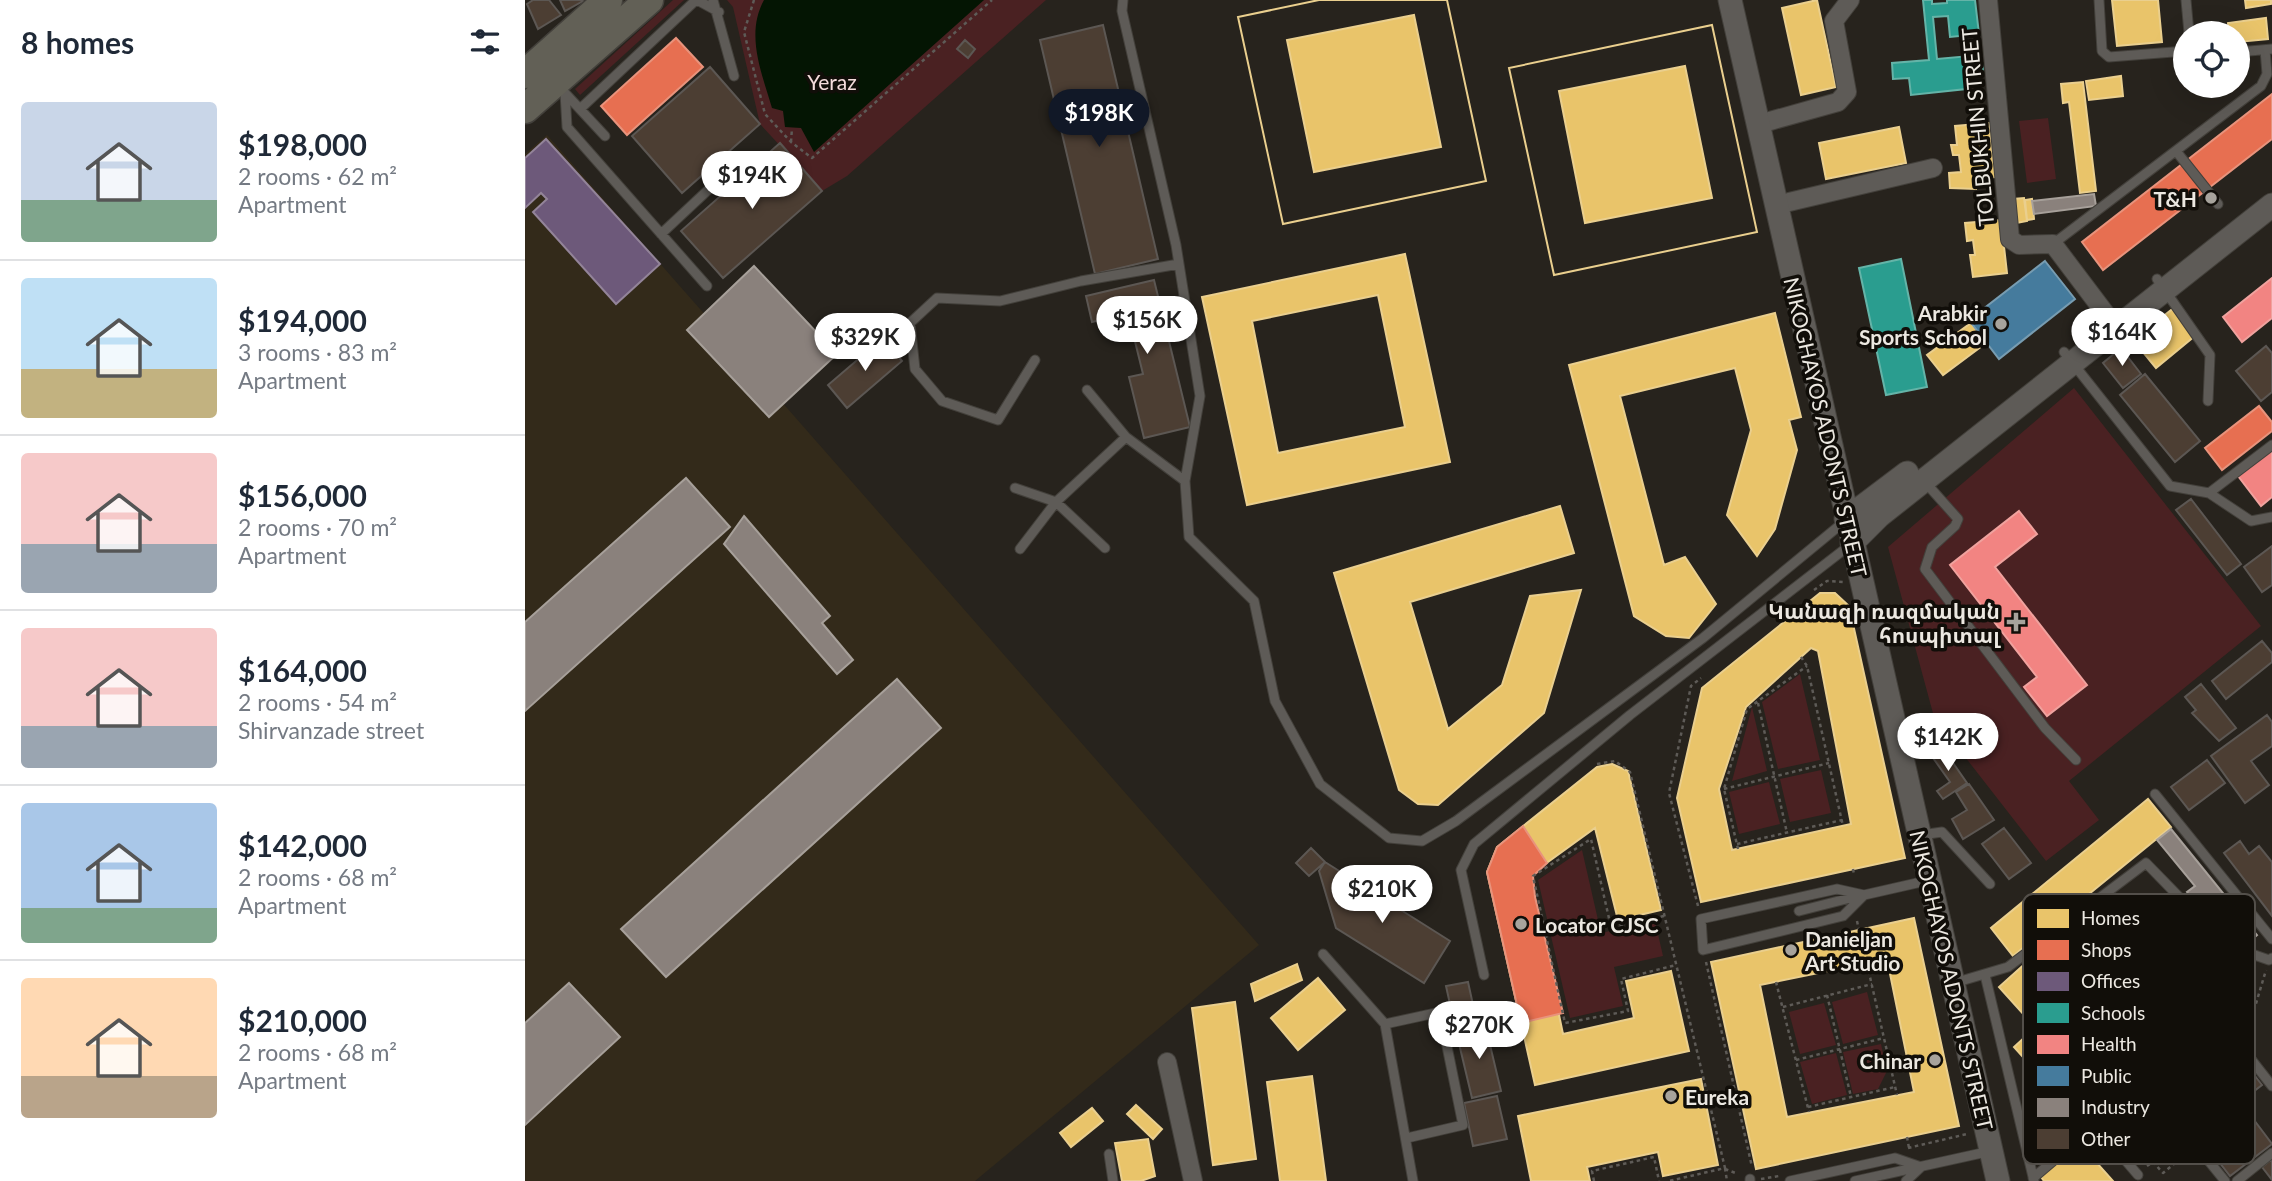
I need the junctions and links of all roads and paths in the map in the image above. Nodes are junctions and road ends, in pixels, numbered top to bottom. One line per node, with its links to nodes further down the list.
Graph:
1 (608, 0): 20 (main road)
2 (649, 0): 20 (main road)
3 (697, 0): 14 (lane); 22 (lane)
4 (713, 0): 14 (lane)
5 (754, 0): 26 (path)
6 (992, 0): 26 (path)
7 (1123, 0): 35 (lane)
8 (1730, 0): 51 (street, NIKOGHAYOS ADONTS STREET)
9 (1743, 0): 23 (street, NIKOGHAYOS ADONTS STREET)
10 (1850, 0): 23 (street)
11 (1988, 0): 34 (street, TOLBUKHIN STREET)
12 (2099, 0): 18 (lane)
13 (2186, 0): 15 (lane)
14 (719, 12): 19 (lane)
15 (2188, 21)
16 (2268, 49): 17 (lane); 27 (lane)
17 (2250, 51)
18 (2173, 52)
19 (734, 76)
20 (545, 78): 21 (main road); 22 (lane); 33 (lane)
21 (525, 109)
22 (580, 109): 25 (lane)
23 (1770, 121): 31 (street, NIKOGHAYOS ADONTS STREET)
24 (792, 128): 26 (path)
25 (605, 136)
26 (791, 142)
27 (2176, 151): 32 (lane); 34 (lane)
28 (1933, 168): 31 (street)
29 (723, 176): 33 (lane)
30 (2270, 201): 36 (street)
31 (1789, 202): 51 (street, NIKOGHAYOS ADONTS STREET)
32 (2218, 204)
33 (661, 234): 37 (lane)
34 (2053, 244): 38 (street)
35 (1179, 264): 40 (lane); 46 (lane)
36 (2161, 284): 38 (street); 39 (street); 42 (lane)
37 (706, 286)
38 (2108, 317): 39 (street)
39 (2068, 357): 45 (street); 48 (lane); 51 (street)
40 (1035, 359)
41 (1087, 390): 43 (lane)
42 (2208, 401)
43 (1126, 437): 46 (lane); 49 (lane)
44 (2272, 444): 48 (lane)
45 (1923, 480): 51 (street); 60 (lane)
46 (1185, 481): 51 (lane)
47 (1015, 488): 49 (lane)
48 (2209, 493): 50 (lane)
49 (1056, 502): 52 (lane); 53 (lane)
50 (2272, 517)
51 (1854, 527): 69 (street, NIKOGHAYOS ADONTS STREET); 70 (street, NIKOGHAYOS ADONTS STREET); 90 (lane)
52 (1105, 548)
53 (1020, 549)
54 (1848, 583): 55 (path)
55 (1810, 593)
56 (1801, 657): 57 (path)
57 (1807, 666): 59 (path); 61 (path)
58 (1701, 678): 79 (path)
59 (1758, 702): 63 (path); 64 (path)
60 (2076, 760)
61 (1829, 763): 63 (path); 66 (path)
62 (1597, 765): 77 (path)
63 (1775, 777): 64 (path); 68 (path)
64 (1724, 789): 68 (path)
65 (2155, 793): 74 (lane)
66 (1842, 820): 67 (path); 68 (path)
67 (1843, 826)
68 (1787, 833)
69 (1928, 834): 70 (street, NIKOGHAYOS ADONTS STREET); 71 (lane)
70 (1934, 879): 75 (lane); 93 (street, NIKOGHAYOS ADONTS STREET)
71 (1990, 884)
72 (2104, 894): 73 (lane)
73 (2176, 894)
74 (2236, 894)
75 (1864, 895): 76 (lane); 79 (lane); 83 (lane)
76 (1799, 911)
77 (1664, 916): 89 (path); 89 (path)
78 (2255, 918): 82 (lane)
79 (1701, 919): 83 (lane)
80 (1857, 921): 81 (path)
81 (1859, 930)
82 (2272, 939)
83 (1703, 950): 126 (path)
84 (1323, 954): 97 (lane)
85 (2023, 955): 91 (lane)
86 (2255, 956): 87 (lane)
87 (2272, 958)
88 (1867, 964): 94 (path)
89 (1676, 965): 125 (path)
90 (1484, 975)
91 (1985, 975): 93 (lane); 111 (lane)
92 (1776, 982): 96 (path)
93 (1958, 982): 114 (street, NIKOGHAYOS ADONTS STREET)
94 (1872, 984): 95 (path); 98 (path)
95 (1827, 995): 96 (path); 99 (path)
96 (1782, 1007): 100 (path)
97 (1385, 1024): 112 (lane); 112 (lane)
98 (1884, 1038): 99 (path); 104 (path)
99 (1840, 1049): 100 (path); 106 (path)
100 (1796, 1060): 107 (path)
101 (1167, 1062): 133 (street)
102 (2255, 1064): 103 (lane)
103 (2272, 1086)
104 (1895, 1087): 105 (path); 106 (path)
105 (1897, 1095)
106 (1851, 1097): 107 (path)
107 (1808, 1107): 108 (path)
108 (1809, 1112)
109 (1970, 1133): 113 (path)
110 (1907, 1137): 113 (path)
111 (2023, 1137)
112 (1407, 1138): 134 (lane)
113 (1909, 1148): 115 (path)
114 (1996, 1150): 124 (lane); 141 (street, NIKOGHAYOS ADONTS STREET); 142 (street, NIKOGHAYOS ADONTS STREET)
115 (1896, 1151)
116 (2272, 1153): 129 (lane)
117 (1109, 1154): 132 (lane)
118 (2051, 1164): 131 (lane)
119 (2129, 1164): 127 (lane)
120 (2151, 1164): 127 (path)
121 (2155, 1164): 122 (path)
122 (2174, 1164)
123 (2212, 1164): 143 (lane)
124 (1921, 1167): 128 (lane); 139 (lane); 140 (lane)
125 (1724, 1168): 137 (path); 138 (path)
126 (1752, 1168)
127 (2138, 1175)
128 (1785, 1178): 130 (path)
129 (2249, 1178): 144 (lane)
130 (1751, 1180)
131 (2033, 1180)
132 (1113, 1181)
133 (1193, 1181)
134 (1413, 1181)
135 (1594, 1181): 136 (path)
136 (1659, 1181)
137 (1669, 1181)
138 (1727, 1181)
139 (1855, 1181)
140 (1906, 1181)
141 (1998, 1181)
142 (2007, 1181)
143 (2225, 1181)
144 (2237, 1181)

